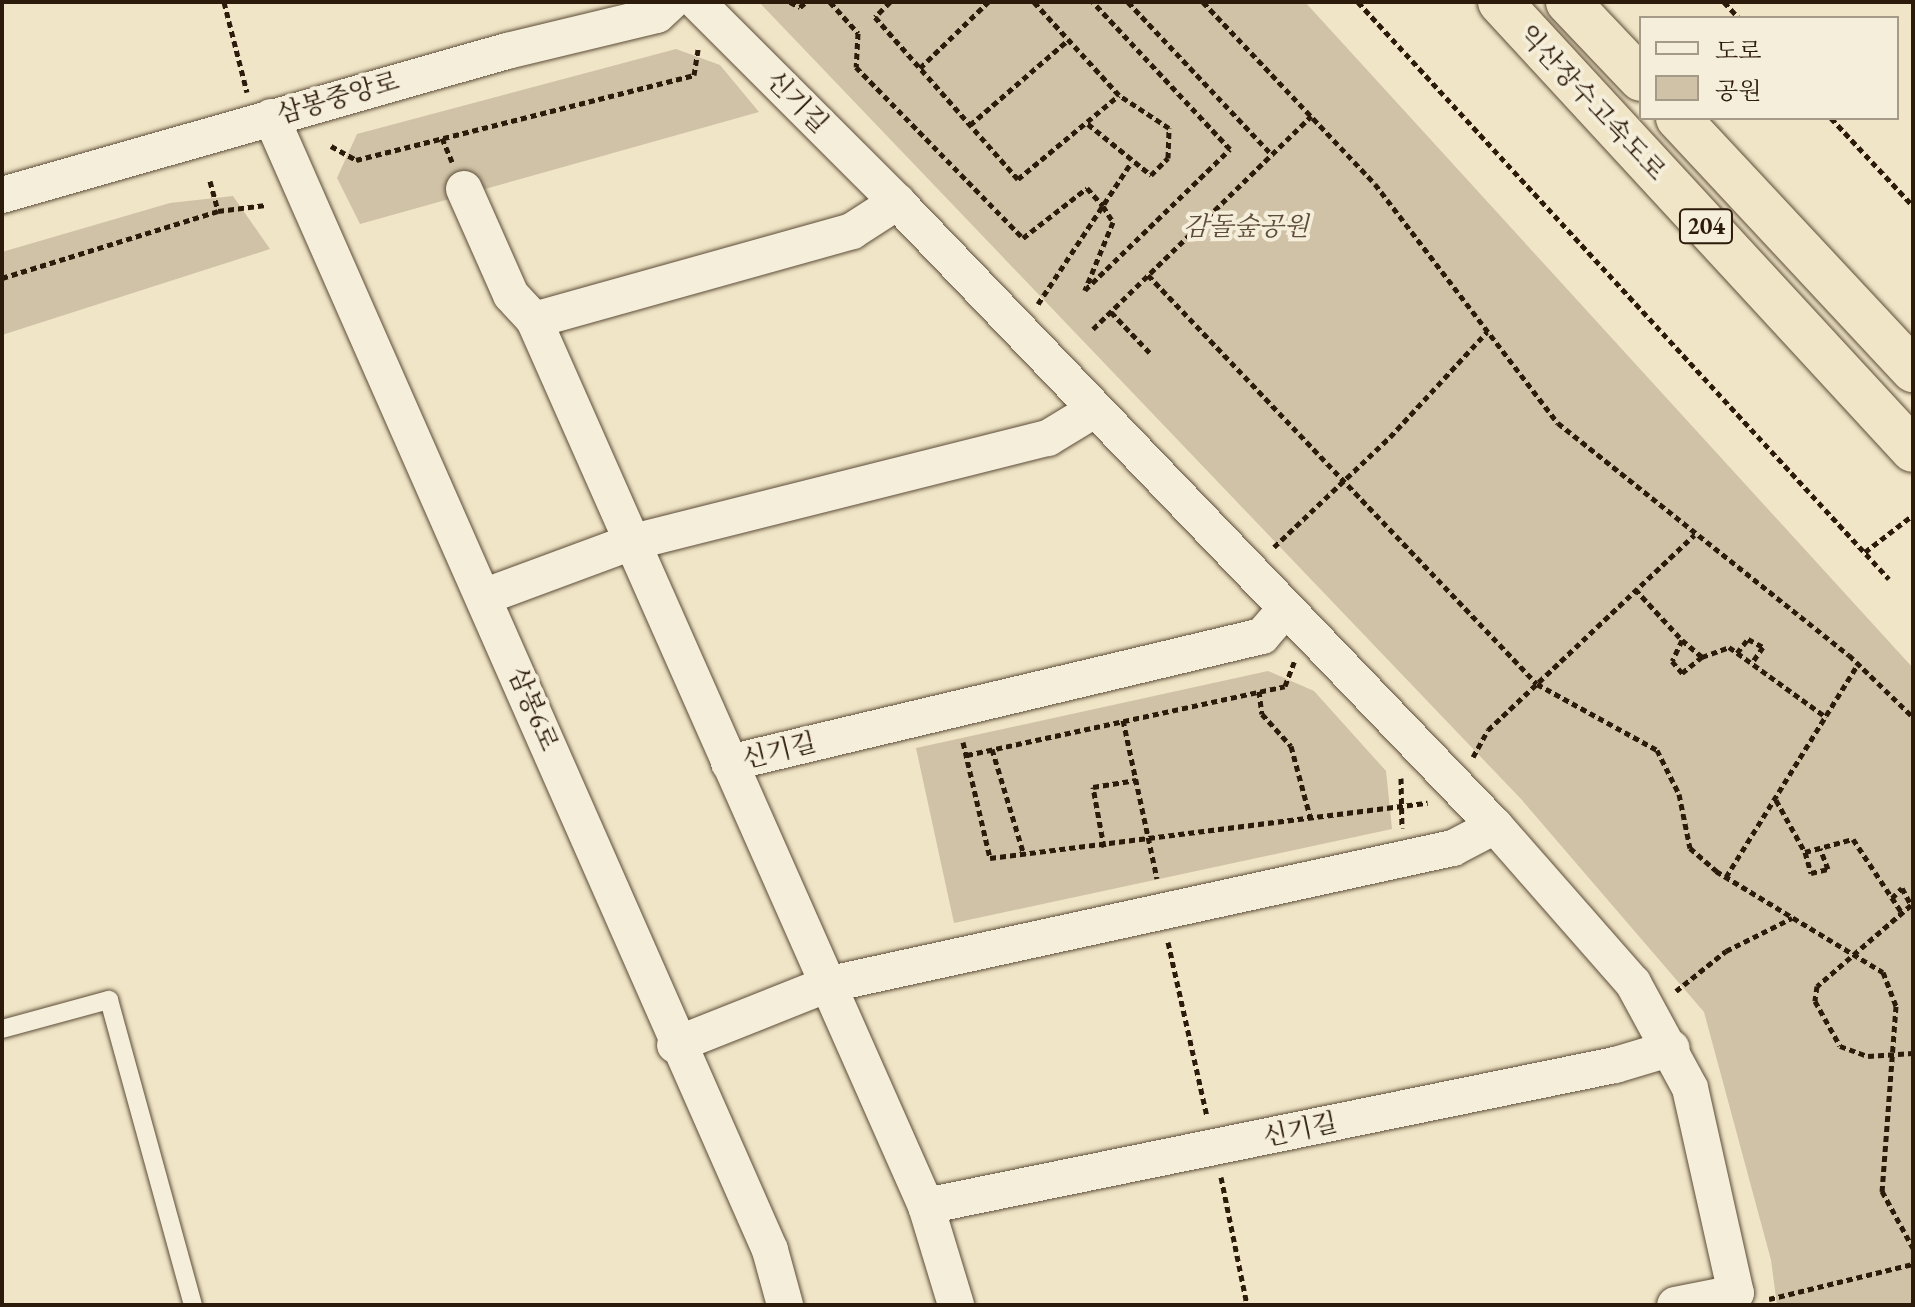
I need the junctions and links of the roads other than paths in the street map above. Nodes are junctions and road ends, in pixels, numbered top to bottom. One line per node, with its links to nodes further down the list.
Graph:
1 (671, 2): 6 (street, 삼봉중앙로)
2 (1500, 2): 14 (highway, 익산장수고속도로 / 204)
3 (1568, 2): 5 (highway, 익산장수고속도로)
4 (698, 19): 10 (street, 신기길)
5 (1639, 77)
6 (259, 105): 8 (street, 삼봉중앙로); 16 (street, 삼봉6로)
7 (1680, 120): 12 (highway, 익산장수고속도로 / 204)
8 (4, 185)
9 (464, 189): 11 (street, 신기길)
10 (897, 202): 11 (street); 13 (street, 신기길)
11 (534, 320): 15 (street, 신기길)
12 (1913, 370)
13 (1094, 410): 15 (street); 17 (street, 신기길)
14 (1913, 450)
15 (629, 543): 16 (street); 18 (street, 신기길)
16 (486, 596): 22 (street, 삼봉6로)
17 (1285, 610): 18 (street, 신기길); 19 (street, 신기길)
18 (729, 763): 20 (street, 신기길)
19 (1495, 826): 20 (street); 23 (street, 신기길)
20 (826, 985): 22 (street); 24 (street, 신기길)
21 (2, 1029): 25 (lane)
22 (675, 1045): 26 (street, 삼봉6로)
23 (1672, 1048): 24 (street, 신기길); 28 (street, 신기길)
24 (926, 1206): 27 (street, 신기길)
25 (193, 1305)
26 (785, 1305)
27 (956, 1305)
28 (1675, 1305)

